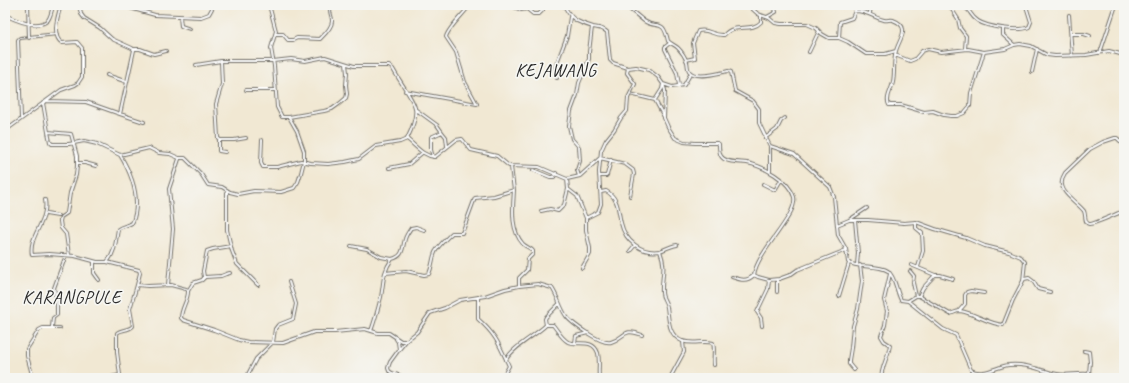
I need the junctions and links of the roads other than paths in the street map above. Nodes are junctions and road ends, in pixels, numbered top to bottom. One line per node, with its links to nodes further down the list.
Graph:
1 (28, 5): 35 (street)
2 (53, 5): 26 (street)
3 (61, 5): 29 (street)
4 (79, 5): 48 (street)
5 (119, 5): 32 (street)
6 (214, 5): 32 (street)
7 (269, 5): 41 (street)
8 (333, 5): 41 (street)
9 (470, 5): 74 (street)
10 (508, 5): 23 (street)
11 (529, 5): 23 (street)
12 (564, 5): 33 (street)
13 (624, 5): 46 (street)
14 (748, 5): 30 (street)
15 (774, 5): 34 (street)
16 (856, 5): 25 (street)
17 (871, 5): 28 (street)
18 (949, 5): 19 (street); 49 (street)
19 (953, 5)
20 (956, 5): 37 (street)
21 (1116, 5): 55 (street)
22 (1026, 6): 37 (street)
23 (527, 9): 24 (street)
24 (543, 10)
25 (855, 11): 28 (street); 45 (street)
26 (52, 13): 29 (street); 35 (street)
27 (5, 14): 35 (street)
28 (870, 14): 52 (street)
29 (57, 15): 40 (street)
30 (761, 15): 34 (street); 59 (street)
31 (1069, 15): 42 (street)
32 (180, 17): 38 (street)
33 (570, 17): 36 (street); 68 (street)
34 (766, 17): 39 (street)
35 (29, 24): 44 (street)
36 (592, 27): 64 (street); 113 (street)
37 (1003, 28): 47 (street)
38 (190, 29)
39 (819, 31): 45 (street); 53 (street)
40 (57, 34): 44 (street); 77 (street)
41 (275, 34): 61 (street)
42 (1071, 34): 43 (street); 58 (street)
43 (1090, 36)
44 (29, 38): 82 (street)
45 (839, 38): 52 (street)
46 (670, 43): 59 (street); 71 (street)
47 (1014, 45): 50 (street); 54 (street)
48 (133, 49): 51 (street); 69 (street)
49 (965, 49): 54 (street); 56 (street)
50 (1037, 49): 58 (street); 65 (street)
51 (166, 51)
52 (896, 51): 56 (street)
53 (808, 52)
54 (984, 52): 56 (street)
55 (1100, 52): 57 (street); 58 (street)
56 (896, 55)
57 (1124, 55)
58 (1072, 56)
59 (686, 60): 66 (street)
60 (222, 61): 61 (street); 62 (street); 92 (street)
61 (273, 61): 63 (street); 73 (street)
62 (196, 64)
63 (346, 64): 74 (street); 81 (street)
64 (628, 68): 70 (street); 75 (street)
65 (1032, 72)
66 (691, 73): 71 (street); 90 (street)
67 (107, 75): 69 (street)
68 (557, 78)
69 (126, 82): 80 (street)
70 (663, 84): 71 (street); 76 (street); 83 (street)
71 (679, 85)
72 (246, 90): 73 (street)
73 (275, 90): 81 (street)
74 (406, 91): 79 (street)
75 (630, 94): 76 (street); 103 (street)
76 (655, 100): 83 (street)
77 (46, 101): 78 (street); 80 (street)
78 (43, 103): 82 (street); 87 (street)
79 (415, 109): 88 (street); 91 (street)
80 (120, 114): 85 (street)
81 (289, 117): 105 (street)
82 (21, 118): 86 (street)
83 (664, 118): 111 (street)
84 (785, 118): 90 (street)
85 (144, 122)
86 (5, 131)
87 (48, 132): 94 (street); 94 (street)
88 (442, 132): 96 (street); 101 (street)
89 (246, 138): 92 (street)
90 (765, 138): 97 (street)
91 (407, 139): 99 (street); 105 (street)
92 (219, 140): 98 (street)
93 (262, 140): 105 (street)
94 (73, 144): 100 (street); 106 (street)
95 (1124, 145): 126 (street)
96 (447, 146): 101 (street); 108 (street)
97 (770, 148): 111 (street); 133 (street)
98 (225, 152)
99 (422, 152): 101 (street); 109 (street)
100 (120, 155): 102 (street); 145 (street)
101 (433, 156)
102 (179, 158): 119 (street); 167 (street)
103 (600, 158): 104 (street); 113 (street); 114 (street)
104 (611, 160): 114 (street); 122 (street)
105 (304, 161): 119 (street)
106 (77, 163): 107 (street); 142 (street)
107 (96, 166)
108 (511, 166): 112 (street); 120 (street)
109 (389, 168)
110 (533, 170): 112 (street)
111 (770, 171): 116 (street)
112 (556, 174): 115 (street)
113 (580, 176): 115 (street)
114 (599, 176): 121 (street)
115 (568, 179): 118 (street)
116 (781, 180): 117 (street); 156 (street)
117 (763, 184)
118 (568, 188): 125 (street); 129 (street)
119 (227, 190): 137 (street)
120 (514, 190): 154 (street); 169 (street)
121 (601, 192): 129 (street); 135 (street)
122 (630, 196)
123 (45, 200): 127 (street)
124 (868, 208): 130 (street)
125 (541, 211)
126 (1124, 211)
127 (46, 214): 128 (street); 142 (street)
128 (58, 216)
129 (586, 218): 151 (street)
130 (849, 220): 131 (street); 133 (street)
131 (855, 220): 132 (street); 148 (street)
132 (916, 222): 150 (street); 164 (street)
133 (837, 225): 139 (street)
134 (424, 230): 143 (street)
135 (635, 245): 140 (street); 141 (street)
136 (677, 245): 141 (street)
137 (231, 246): 158 (street); 168 (street)
138 (351, 246): 143 (street)
139 (846, 249): 146 (street); 163 (street)
140 (630, 251)
141 (660, 251): 189 (street)
142 (67, 256): 144 (street); 182 (street)
143 (392, 259): 154 (street)
144 (94, 262): 145 (street); 161 (street)
145 (107, 262): 166 (street)
146 (849, 263): 148 (street); 174 (street)
147 (912, 264): 150 (street)
148 (857, 265): 149 (street)
149 (860, 265): 155 (street); 196 (street)
150 (918, 267): 157 (street)
151 (582, 268)
152 (910, 271): 175 (street)
153 (230, 273): 158 (street)
154 (385, 273): 184 (street)
155 (890, 274): 177 (street); 206 (street)
156 (754, 275): 159 (street); 162 (street)
157 (935, 275): 160 (street); 175 (street)
158 (204, 277): 170 (street)
159 (732, 277)
160 (953, 279)
161 (99, 280)
162 (769, 280): 163 (street); 181 (street)
163 (777, 280): 171 (street)
164 (1023, 281): 172 (street); 179 (street)
165 (289, 282): 190 (street)
166 (138, 284): 167 (street); 201 (street)
167 (168, 285): 170 (street)
168 (258, 285)
169 (519, 286): 176 (street); 178 (street)
170 (188, 291): 190 (street)
171 (777, 292)
172 (1050, 292)
173 (984, 293): 179 (street)
174 (839, 296)
175 (917, 296): 177 (street); 179 (street)
176 (478, 297): 188 (street); 194 (street)
177 (907, 301): 197 (street)
178 (559, 304): 180 (street); 185 (street)
179 (958, 311)
180 (546, 325): 191 (street); 194 (street)
181 (762, 326)
182 (52, 327): 183 (street); 200 (street)
183 (60, 328)
184 (372, 331): 187 (street); 190 (street)
185 (588, 333): 186 (street); 191 (street)
186 (642, 335)
187 (394, 336): 188 (street); 192 (street)
188 (406, 341): 192 (street)
189 (683, 341): 195 (street); 199 (street)
190 (272, 343): 202 (street)
191 (575, 343): 205 (street)
192 (398, 350): 203 (street)
193 (1084, 351): 198 (street)
194 (506, 360): 204 (street)
195 (714, 365)
196 (854, 370)
197 (1049, 372): 198 (street); 207 (street)
198 (1089, 374): 208 (street)
199 (671, 376)
200 (33, 378)
201 (107, 378)
202 (246, 378)
203 (408, 378)
204 (502, 378)
205 (599, 378)
206 (881, 378)
207 (1049, 378)
208 (1106, 378)

